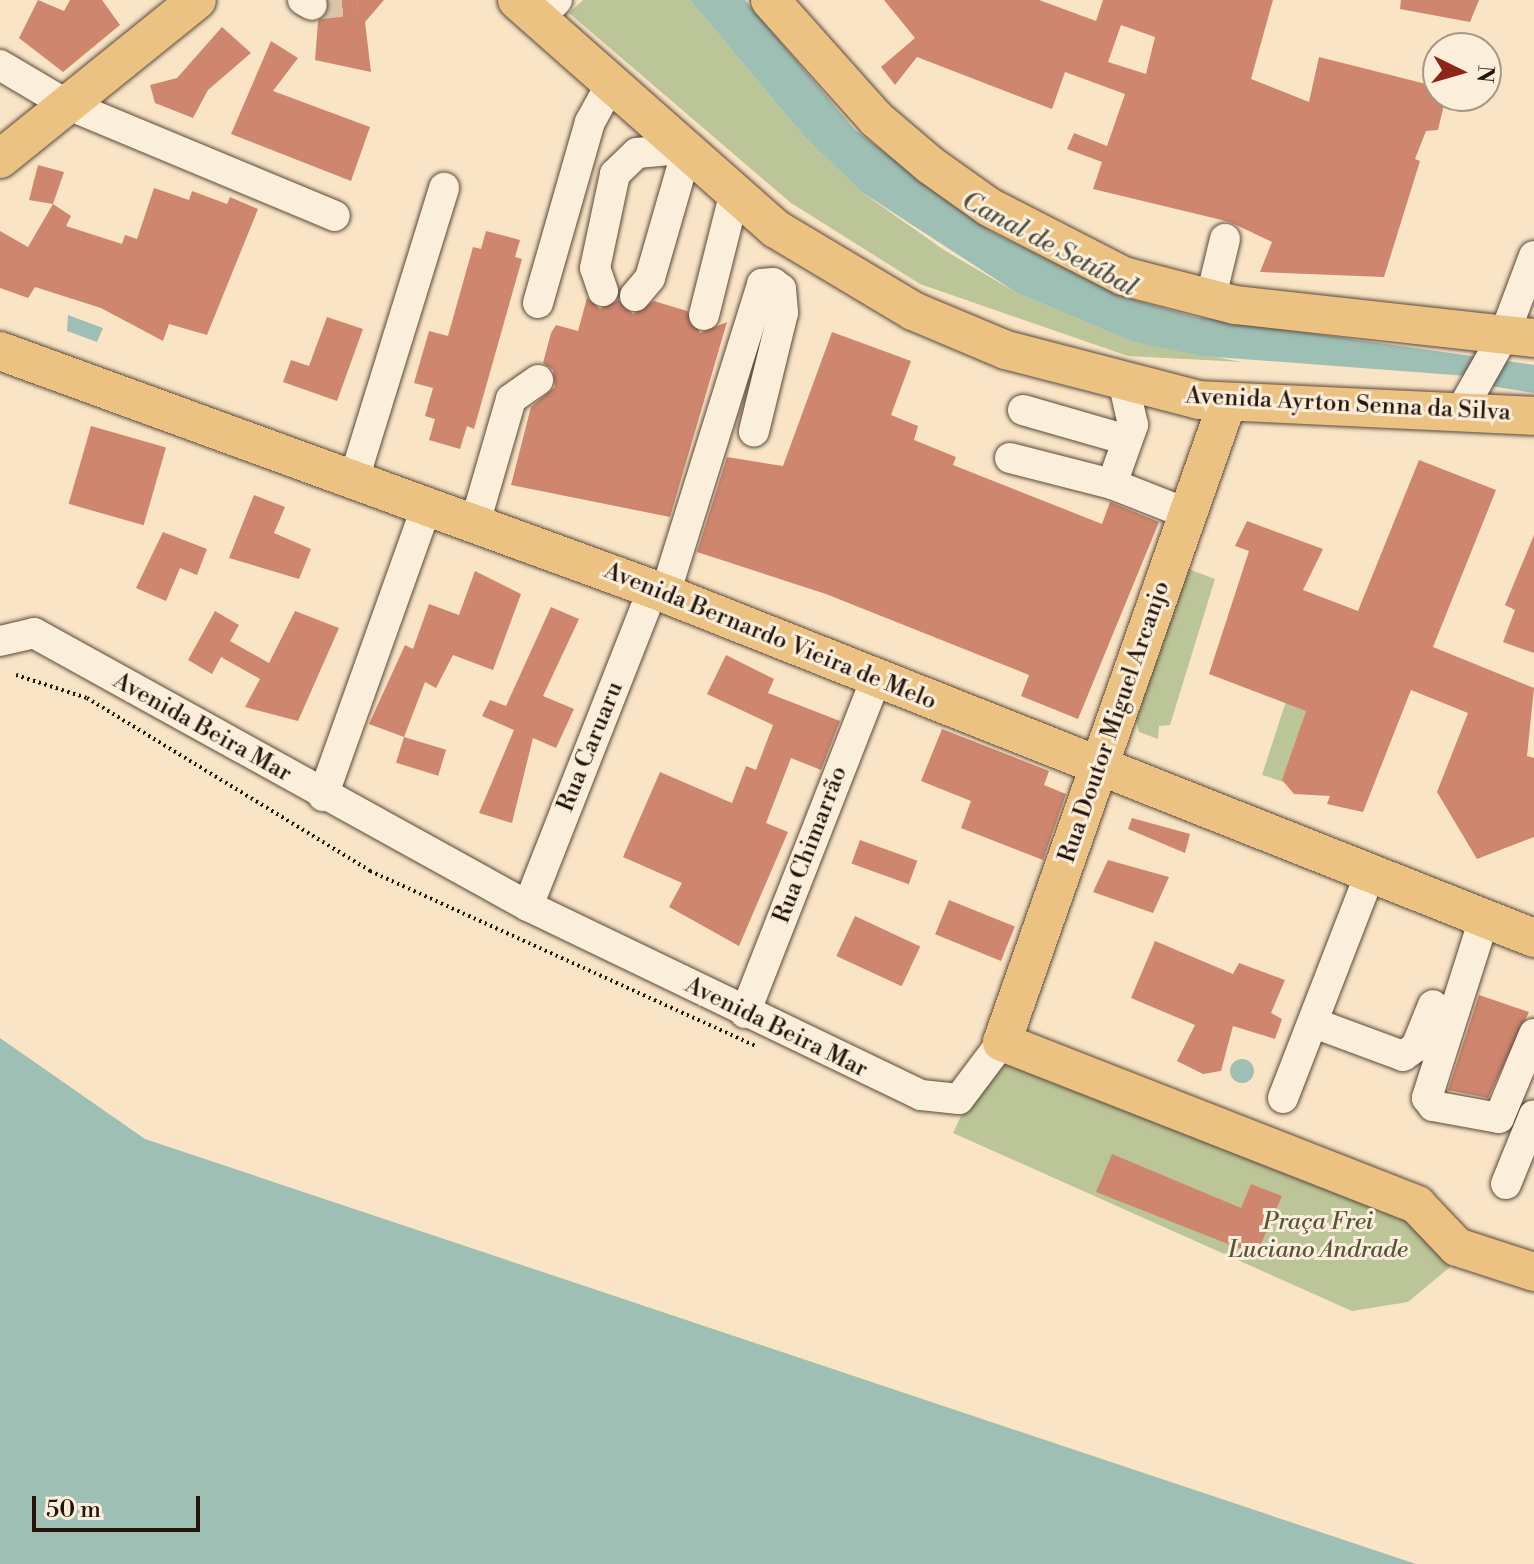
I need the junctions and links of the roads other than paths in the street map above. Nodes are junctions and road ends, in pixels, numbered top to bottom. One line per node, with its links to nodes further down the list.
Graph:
1 (197, 0): 6 (main road)
2 (770, 0): 16 (main road)
3 (537, 6): 5 (main road, Avenida Ayrton Senna da Silva)
4 (0, 65): 6 (street)
5 (611, 84): 7 (main road, Avenida Ayrton Senna da Silva); 17 (street)
6 (66, 104): 8 (main road); 11 (street)
7 (684, 151): 10 (main road, Avenida Ayrton Senna da Silva); 14 (street); 15 (street)
8 (0, 159)
9 (444, 188): 30 (street)
10 (734, 196): 18 (street); 22 (main road, Avenida Ayrton Senna da Silva)
11 (335, 216)
12 (1225, 239): 16 (street)
13 (1534, 256): 19 (street)
14 (603, 291)
15 (635, 296)
16 (1210, 301): 19 (main road)
17 (538, 303)
18 (704, 315)
19 (1520, 335): 23 (street)
20 (0, 351): 30 (main road, Avenida Bernardo Vieira de Melo)
21 (538, 380): 34 (street)
22 (1124, 385): 24 (main road, Avenida Ayrton Senna da Silva); 28 (street)
23 (1468, 400): 24 (main road, Avenida Ayrton Senna da Silva); 26 (main road, Avenida Ayrton Senna da Silva)
24 (1227, 403): 33 (main road, Rua Doutor Miguel Arcanjo)
25 (1023, 410): 28 (street)
26 (1534, 416)
27 (754, 431): 35 (street, Rua Caruaru)
28 (1127, 440): 31 (street)
29 (1010, 458): 31 (street)
30 (358, 466): 32 (main road, Avenida Bernardo Vieira de Melo)
31 (1112, 484): 33 (street)
32 (427, 505): 34 (main road, Avenida Bernardo Vieira de Melo); 39 (street)
33 (1188, 514): 38 (main road, Rua Doutor Miguel Arcanjo)
34 (475, 523): 35 (main road, Avenida Bernardo Vieira de Melo)
35 (659, 591): 37 (main road, Avenida Bernardo Vieira de Melo); 41 (street, Rua Caruaru)
36 (5, 634): 39 (street, Avenida Beira Mar)
37 (877, 677): 38 (main road, Avenida Bernardo Vieira de Melo); 44 (street, Rua Chimarrão)
38 (1098, 769): 40 (main road, Avenida Bernardo Vieira de Melo); 47 (main road, Rua Doutor Miguel Arcanjo)
39 (323, 796): 41 (street, Avenida Beira Mar)
40 (1369, 876): 42 (main road, Avenida Bernardo Vieira de Melo); 45 (street)
41 (528, 906): 44 (street, Avenida Beira Mar)
42 (1476, 916): 43 (main road, Avenida Bernardo Vieira de Melo); 45 (street); 46 (street)
43 (1534, 938)
44 (745, 1013): 47 (street, Avenida Beira Mar)
45 (1314, 1023): 48 (street)
46 (1534, 1034)
47 (1002, 1042): 51 (main road)
48 (1283, 1098)
49 (1534, 1115): 50 (street)
50 (1506, 1184)
51 (1534, 1272)

